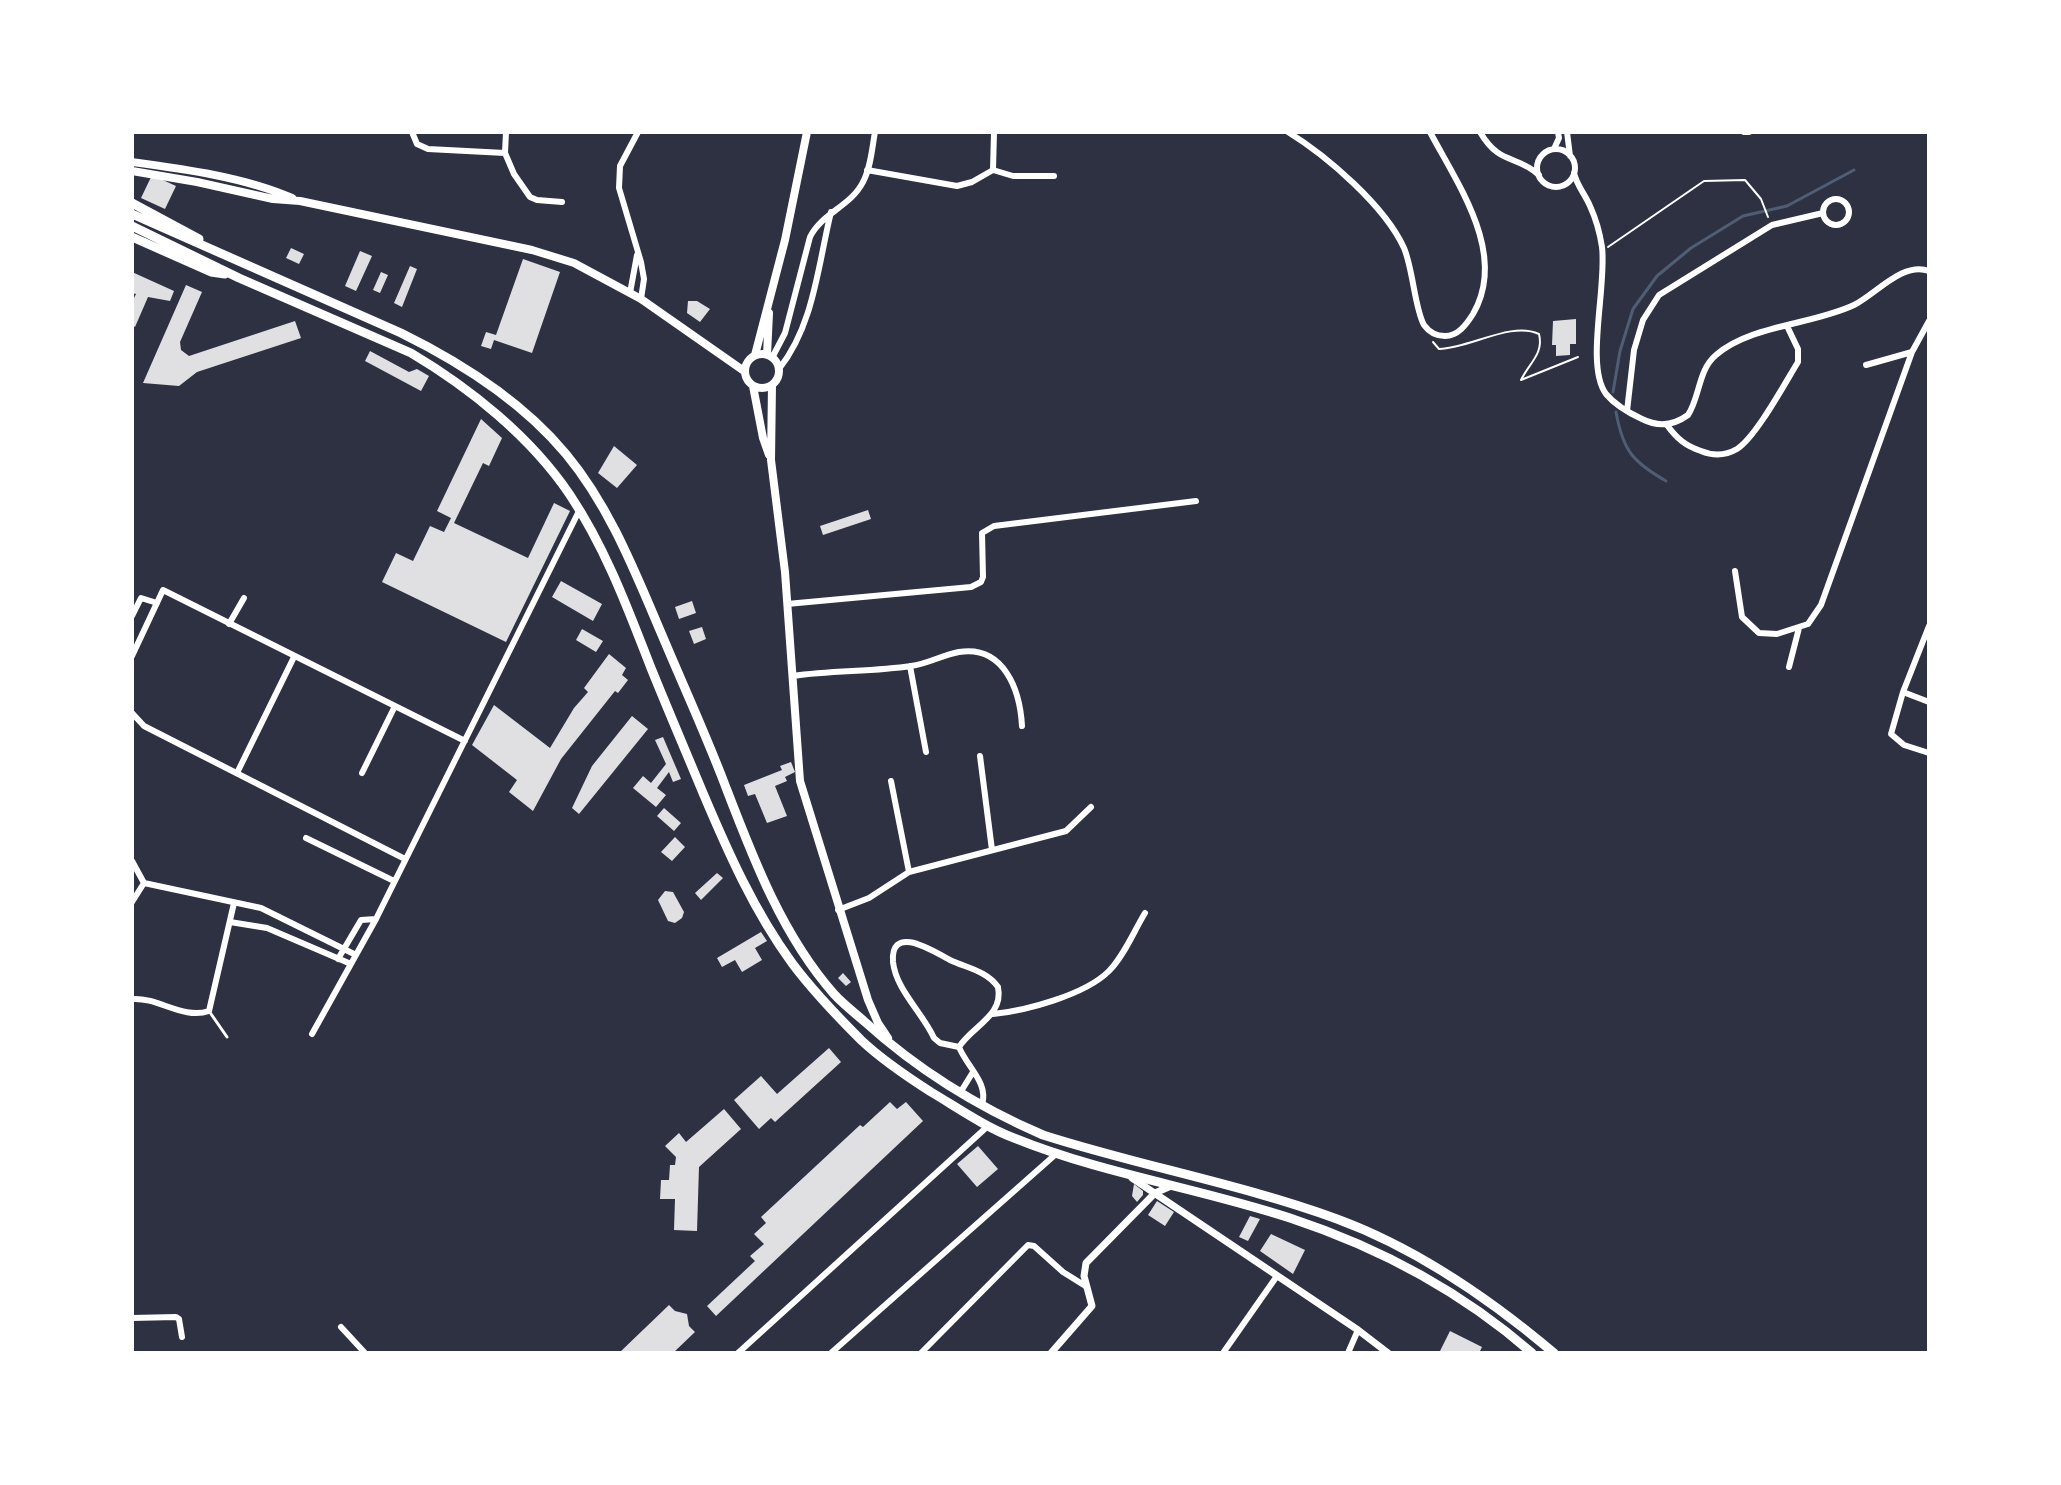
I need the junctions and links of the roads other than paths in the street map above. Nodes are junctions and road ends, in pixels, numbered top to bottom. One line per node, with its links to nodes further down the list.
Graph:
1 (412, 132): 13 (street)
2 (506, 132): 13 (street)
3 (638, 132): 32 (street)
4 (807, 132): 38 (main road)
5 (875, 132): 18 (street)
6 (994, 132): 19 (street)
7 (1288, 132): 8 (street)
8 (1430, 132)
9 (1480, 132): 16 (street)
10 (1558, 132): 12 (street)
11 (1567, 132): 14 (street)
12 (1554, 149): 14 (street); 15 (street)
13 (505, 153): 25 (street)
14 (1570, 156): 20 (street)
15 (1541, 157): 16 (street); 21 (street)
16 (1518, 163): 21 (street)
17 (132, 167): 36 (main road)
18 (867, 170): 19 (street); 27 (street)
19 (993, 170): 22 (street)
20 (1574, 173): 23 (street); 24 (street)
21 (1539, 175): 23 (street)
22 (1054, 176)
23 (1565, 184): 24 (street)
24 (1579, 190): 51 (street)
25 (562, 202)
26 (132, 203): 33 (highway)
27 (831, 212): 44 (street); 47 (street)
28 (1823, 213): 28 (street); 51 (street)
29 (132, 214): 33 (highway)
30 (132, 226): 35 (highway)
31 (132, 237): 35 (highway)
32 (637, 251): 36 (street); 37 (street)
33 (229, 258): 101 (highway)
34 (1929, 271): 40 (street)
35 (233, 275): 55 (highway)
36 (630, 293): 37 (main road)
37 (641, 299): 45 (main road)
38 (769, 300): 41 (main road); 44 (main road)
39 (1929, 321): 42 (street)
40 (1787, 326): 52 (street); 52 (street)
41 (757, 341): 43 (main road); 45 (main road)
42 (1912, 352): 46 (street); 63 (street)
43 (755, 355): 44 (main road); 48 (main road)
44 (770, 356): 47 (main road)
45 (724, 357): 48 (main road)
46 (1866, 365)
47 (779, 369): 49 (main road)
48 (744, 371): 50 (main road)
49 (772, 385): 50 (main road); 53 (main road)
50 (753, 386): 53 (main road)
51 (1627, 411): 52 (street)
52 (1667, 425)
53 (771, 460): 59 (main road)
54 (1196, 501): 59 (street)
55 (579, 511): 74 (street); 111 (highway)
56 (1735, 571): 63 (street)
57 (244, 598): 61 (street)
58 (157, 603): 60 (street); 61 (street); 64 (street)
59 (787, 604): 68 (main road)
60 (132, 616)
61 (229, 624): 65 (street)
62 (1929, 626): 69 (street)
63 (1799, 627): 67 (street)
64 (132, 656)
65 (294, 657): 71 (street); 78 (street)
66 (910, 666): 68 (street); 73 (street); 75 (street)
67 (1789, 667)
68 (793, 676): 91 (main road)
69 (1903, 692): 70 (street); 76 (street)
70 (1929, 702)
71 (395, 706): 74 (street); 79 (street)
72 (132, 713): 78 (street)
73 (1022, 726)
74 (465, 741): 84 (street)
75 (926, 752)
76 (1929, 753)
77 (980, 756): 83 (street)
78 (237, 773): 84 (street)
79 (362, 773)
80 (891, 781): 86 (street)
81 (1091, 807): 83 (street)
82 (306, 838): 87 (street)
83 (992, 850): 86 (street)
84 (405, 859): 87 (street)
85 (132, 861): 88 (street)
86 (909, 872): 91 (street)
87 (394, 881): 93 (street)
88 (144, 883): 89 (street); 90 (street)
89 (132, 902)
90 (234, 903): 94 (street); 95 (street)
91 (838, 910): 100 (main road)
92 (1145, 913): 103 (street)
93 (376, 919): 95 (street); 96 (street)
94 (230, 922): 97 (street); 102 (street)
95 (343, 948): 96 (street); 97 (street)
96 (356, 955): 98 (street)
97 (338, 959): 98 (street)
98 (351, 964): 104 (street)
99 (132, 999): 102 (street)
100 (868, 1000): 101 (main road); 107 (main road)
101 (851, 1009): 107 (highway)
102 (209, 1011): 105 (lane)
103 (993, 1014): 106 (street); 106 (street)
104 (312, 1034)
105 (227, 1037)
106 (959, 1047): 108 (street)
107 (898, 1051): 109 (highway)
108 (973, 1072): 109 (street); 110 (street)
109 (960, 1093): 110 (highway)
110 (982, 1105): 131 (highway)
111 (988, 1126): 112 (highway); 123 (street)
112 (1056, 1154): 113 (highway); 124 (street)
113 (1125, 1173): 114 (highway); 115 (street)
114 (1171, 1186): 115 (street); 130 (highway)
115 (1155, 1193): 116 (street); 117 (street)
116 (1277, 1276): 120 (street); 127 (street)
117 (1087, 1287): 125 (street); 126 (street)
118 (132, 1318): 121 (street)
119 (341, 1327): 122 (street)
120 (1358, 1330): 128 (street); 129 (street)
121 (182, 1337)
122 (365, 1353)
123 (738, 1353)
124 (831, 1353)
125 (921, 1353)
126 (1051, 1353)
127 (1223, 1353)
128 (1348, 1353)
129 (1388, 1353)
130 (1529, 1353)
131 (1554, 1353)

